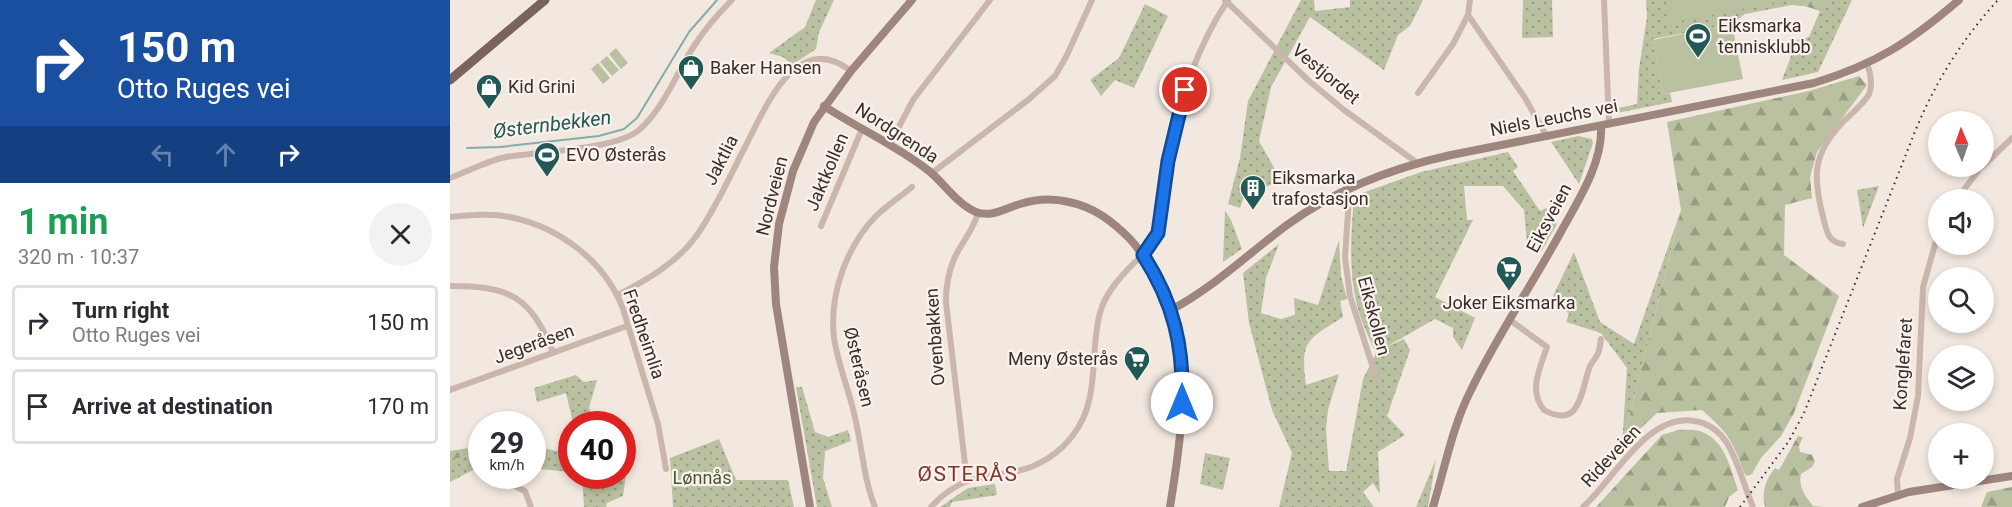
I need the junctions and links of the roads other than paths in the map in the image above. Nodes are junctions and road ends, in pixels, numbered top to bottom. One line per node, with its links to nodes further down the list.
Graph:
1 (544, 0): 13 (main road)
2 (732, 0): 25 (street)
3 (912, 0): 12 (street, Nordveien)
4 (990, 0): 20 (street)
5 (1092, 0): 23 (street)
6 (1470, 0): 10 (street)
7 (1604, 0): 16 (street, Eiksveien)
8 (1959, 0): 11 (street, Niels Leuchs vei)
9 (1226, 1): 22 (street, Vestjordet); 33 (street)
10 (1468, 15): 14 (street); 18 (street)
11 (1867, 64): 16 (street, Niels Leuchs vei); 32 (street)
12 (851, 71): 15 (street, Nordveien); 36 (street, Jaktlia)
13 (450, 80)
14 (1418, 93)
15 (824, 106): 17 (street, Nordgrenda); 50 (street, Nordveien)
16 (1605, 125): 18 (street, Niels Leuchs vei); 38 (street, Eiksveien)
17 (862, 129): 20 (street, Nordgrenda); 31 (street, Jaktkollen)
18 (1547, 137): 22 (street, Niels Leuchs vei)
19 (2012, 138): 21 (street)
20 (890, 144): 23 (street, Nordgrenda)
21 (1994, 155)
22 (1416, 162): 28 (street, Niels Leuchs vei)
23 (932, 173): 29 (street, Nordgrenda)
24 (1974, 177): 27 (street)
25 (450, 178)
26 (912, 187): 51 (street, Østeråsen)
27 (1965, 189)
28 (1346, 190): 37 (street, Niels Leuchs vei); 42 (street, Eikskollen)
29 (978, 213): 33 (street); 46 (street, Ovenbakken)
30 (450, 217): 36 (street, Fredheimlia)
31 (820, 226)
32 (1843, 244)
33 (1143, 255): 37 (street); 46 (street)
34 (1932, 255): 48 (street, Konglefaret)
35 (450, 286): 41 (street)
36 (618, 295): 39 (street, Fredheimlia)
37 (1171, 310): 53 (street)
38 (1510, 320): 40 (street); 54 (street, Eiksveien)
39 (627, 326): 41 (street, Jegeråsen); 44 (street, Fredheimlia)
40 (1601, 339)
41 (553, 352): 43 (street, Jegeråsen)
42 (1376, 377)
43 (450, 390)
44 (666, 469)
45 (2012, 476): 48 (street)
46 (967, 481): 52 (street)
47 (521, 489): 49 (street)
48 (1899, 495): 57 (street)
49 (531, 507)
50 (810, 507)
51 (875, 507)
52 (931, 507)
53 (1170, 507)
54 (1433, 507)
55 (1584, 507): 56 (street, Rideveien)
56 (1753, 507)
57 (1862, 507)

